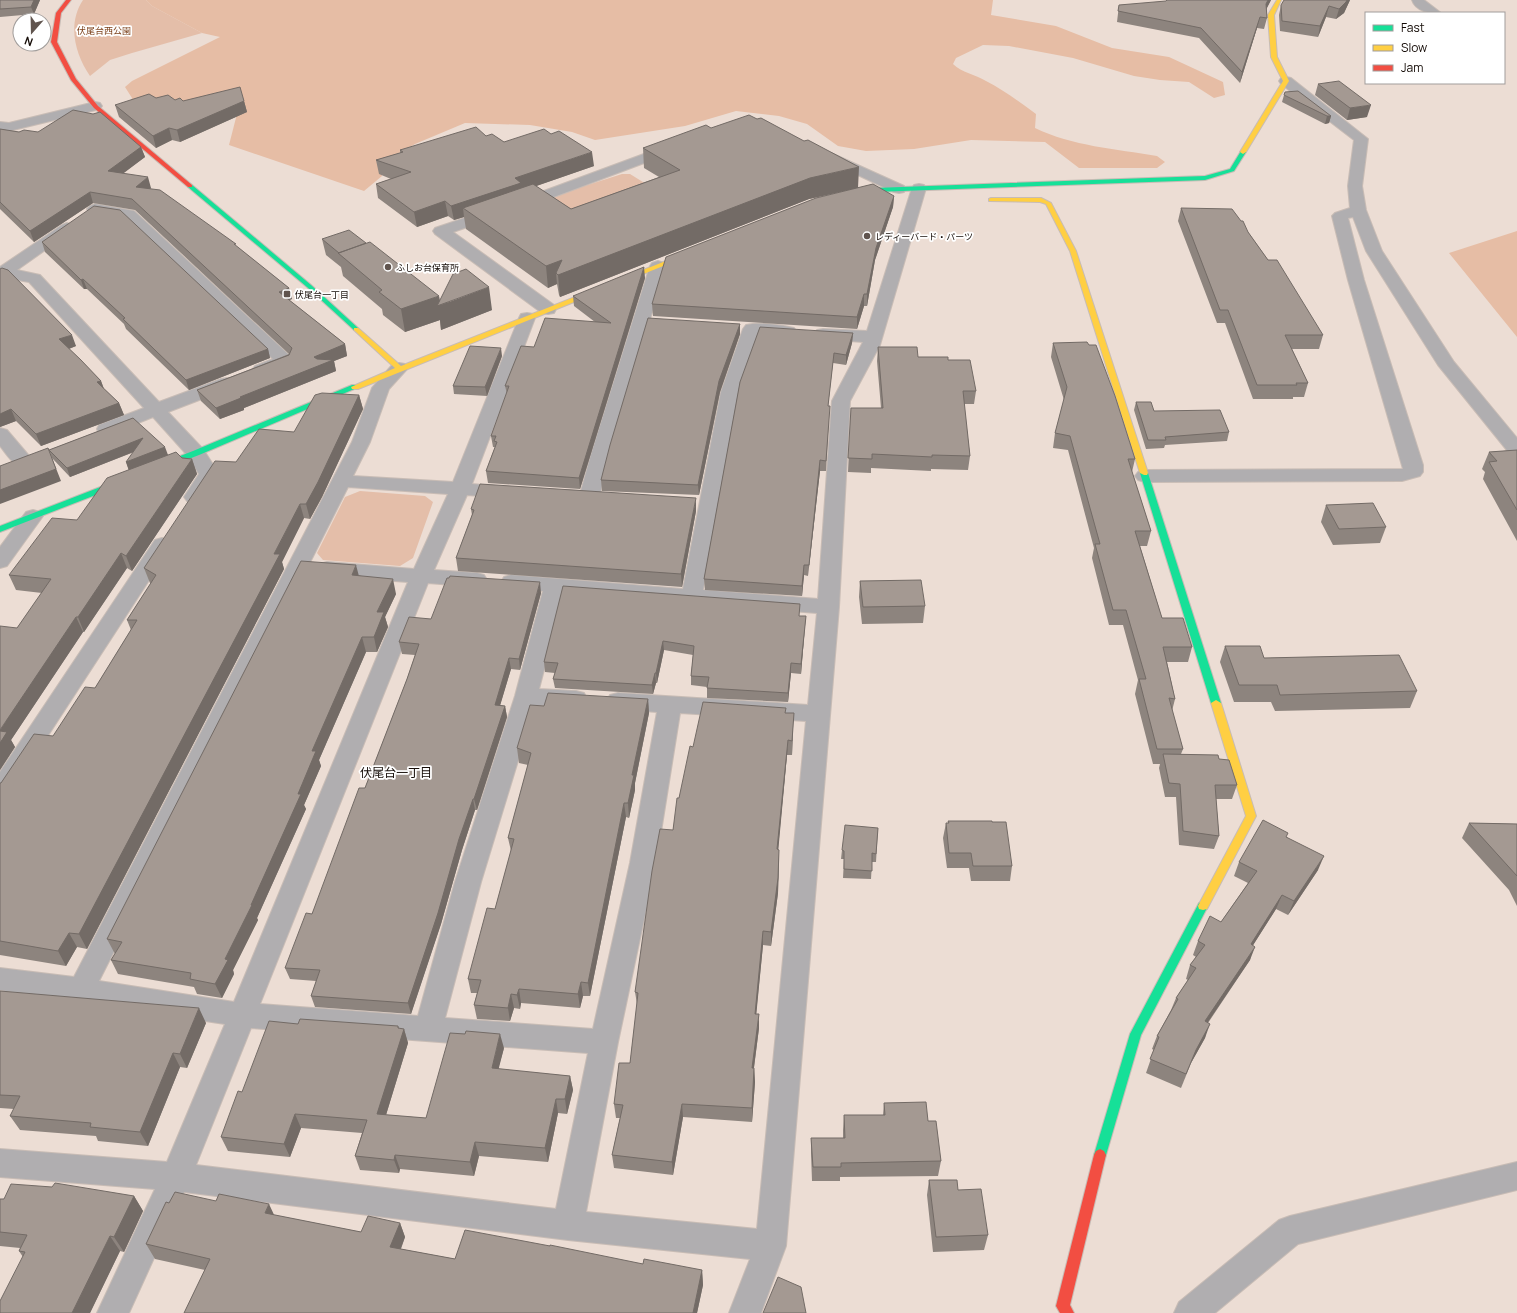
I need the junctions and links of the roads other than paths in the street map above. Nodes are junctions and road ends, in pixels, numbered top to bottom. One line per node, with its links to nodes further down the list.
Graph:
1 (69, 0): 6 (street)
2 (1279, 0): 5 (street)
3 (1418, 0): 4 (street)
4 (1433, 12)
5 (1286, 81): 10 (street); 13 (street)
6 (95, 106): 7 (street); 19 (street)
7 (0, 126)
8 (684, 143): 17 (street)
9 (820, 152): 10 (street)
10 (914, 194): 11 (street); 18 (street)
11 (845, 197)
12 (978, 200): 26 (street)
13 (1358, 210): 23 (street); 26 (street)
14 (702, 249): 15 (street)
15 (658, 266): 17 (street); 30 (street)
16 (1, 273): 20 (street); 20 (street)
17 (537, 313): 19 (street); 28 (street)
18 (873, 337): 37 (street); 38 (street)
19 (398, 368): 24 (street); 27 (street)
20 (156, 410): 22 (street); 24 (street)
21 (0, 434): 25 (street)
22 (89, 436)
23 (1517, 450)
24 (196, 453): 31 (street); 42 (street)
25 (22, 462)
26 (1145, 476): 55 (street)
27 (340, 481): 28 (street); 34 (street)
28 (461, 488): 29 (street); 35 (street)
29 (529, 493)
30 (551, 495)
31 (33, 516): 32 (street); 33 (street)
32 (0, 529)
33 (0, 561)
34 (296, 567): 35 (street); 44 (street)
35 (421, 576): 36 (street); 45 (street)
36 (555, 586): 37 (street); 39 (street)
37 (692, 595): 38 (street)
38 (828, 606): 41 (street)
39 (526, 696): 40 (street); 46 (street)
40 (670, 704): 41 (street); 47 (street)
41 (818, 714): 52 (street)
42 (0, 791)
43 (0, 978): 44 (street)
44 (81, 990): 45 (street)
45 (242, 1015): 46 (street); 50 (street)
46 (429, 1028): 47 (street)
47 (604, 1042): 51 (street)
48 (0, 1163): 50 (street)
49 (1517, 1176): 56 (street)
50 (176, 1177): 51 (street); 53 (street)
51 (568, 1224): 52 (street)
52 (771, 1246): 54 (street)
53 (113, 1313)
54 (745, 1313)
55 (1067, 1313)
56 (1190, 1313)

